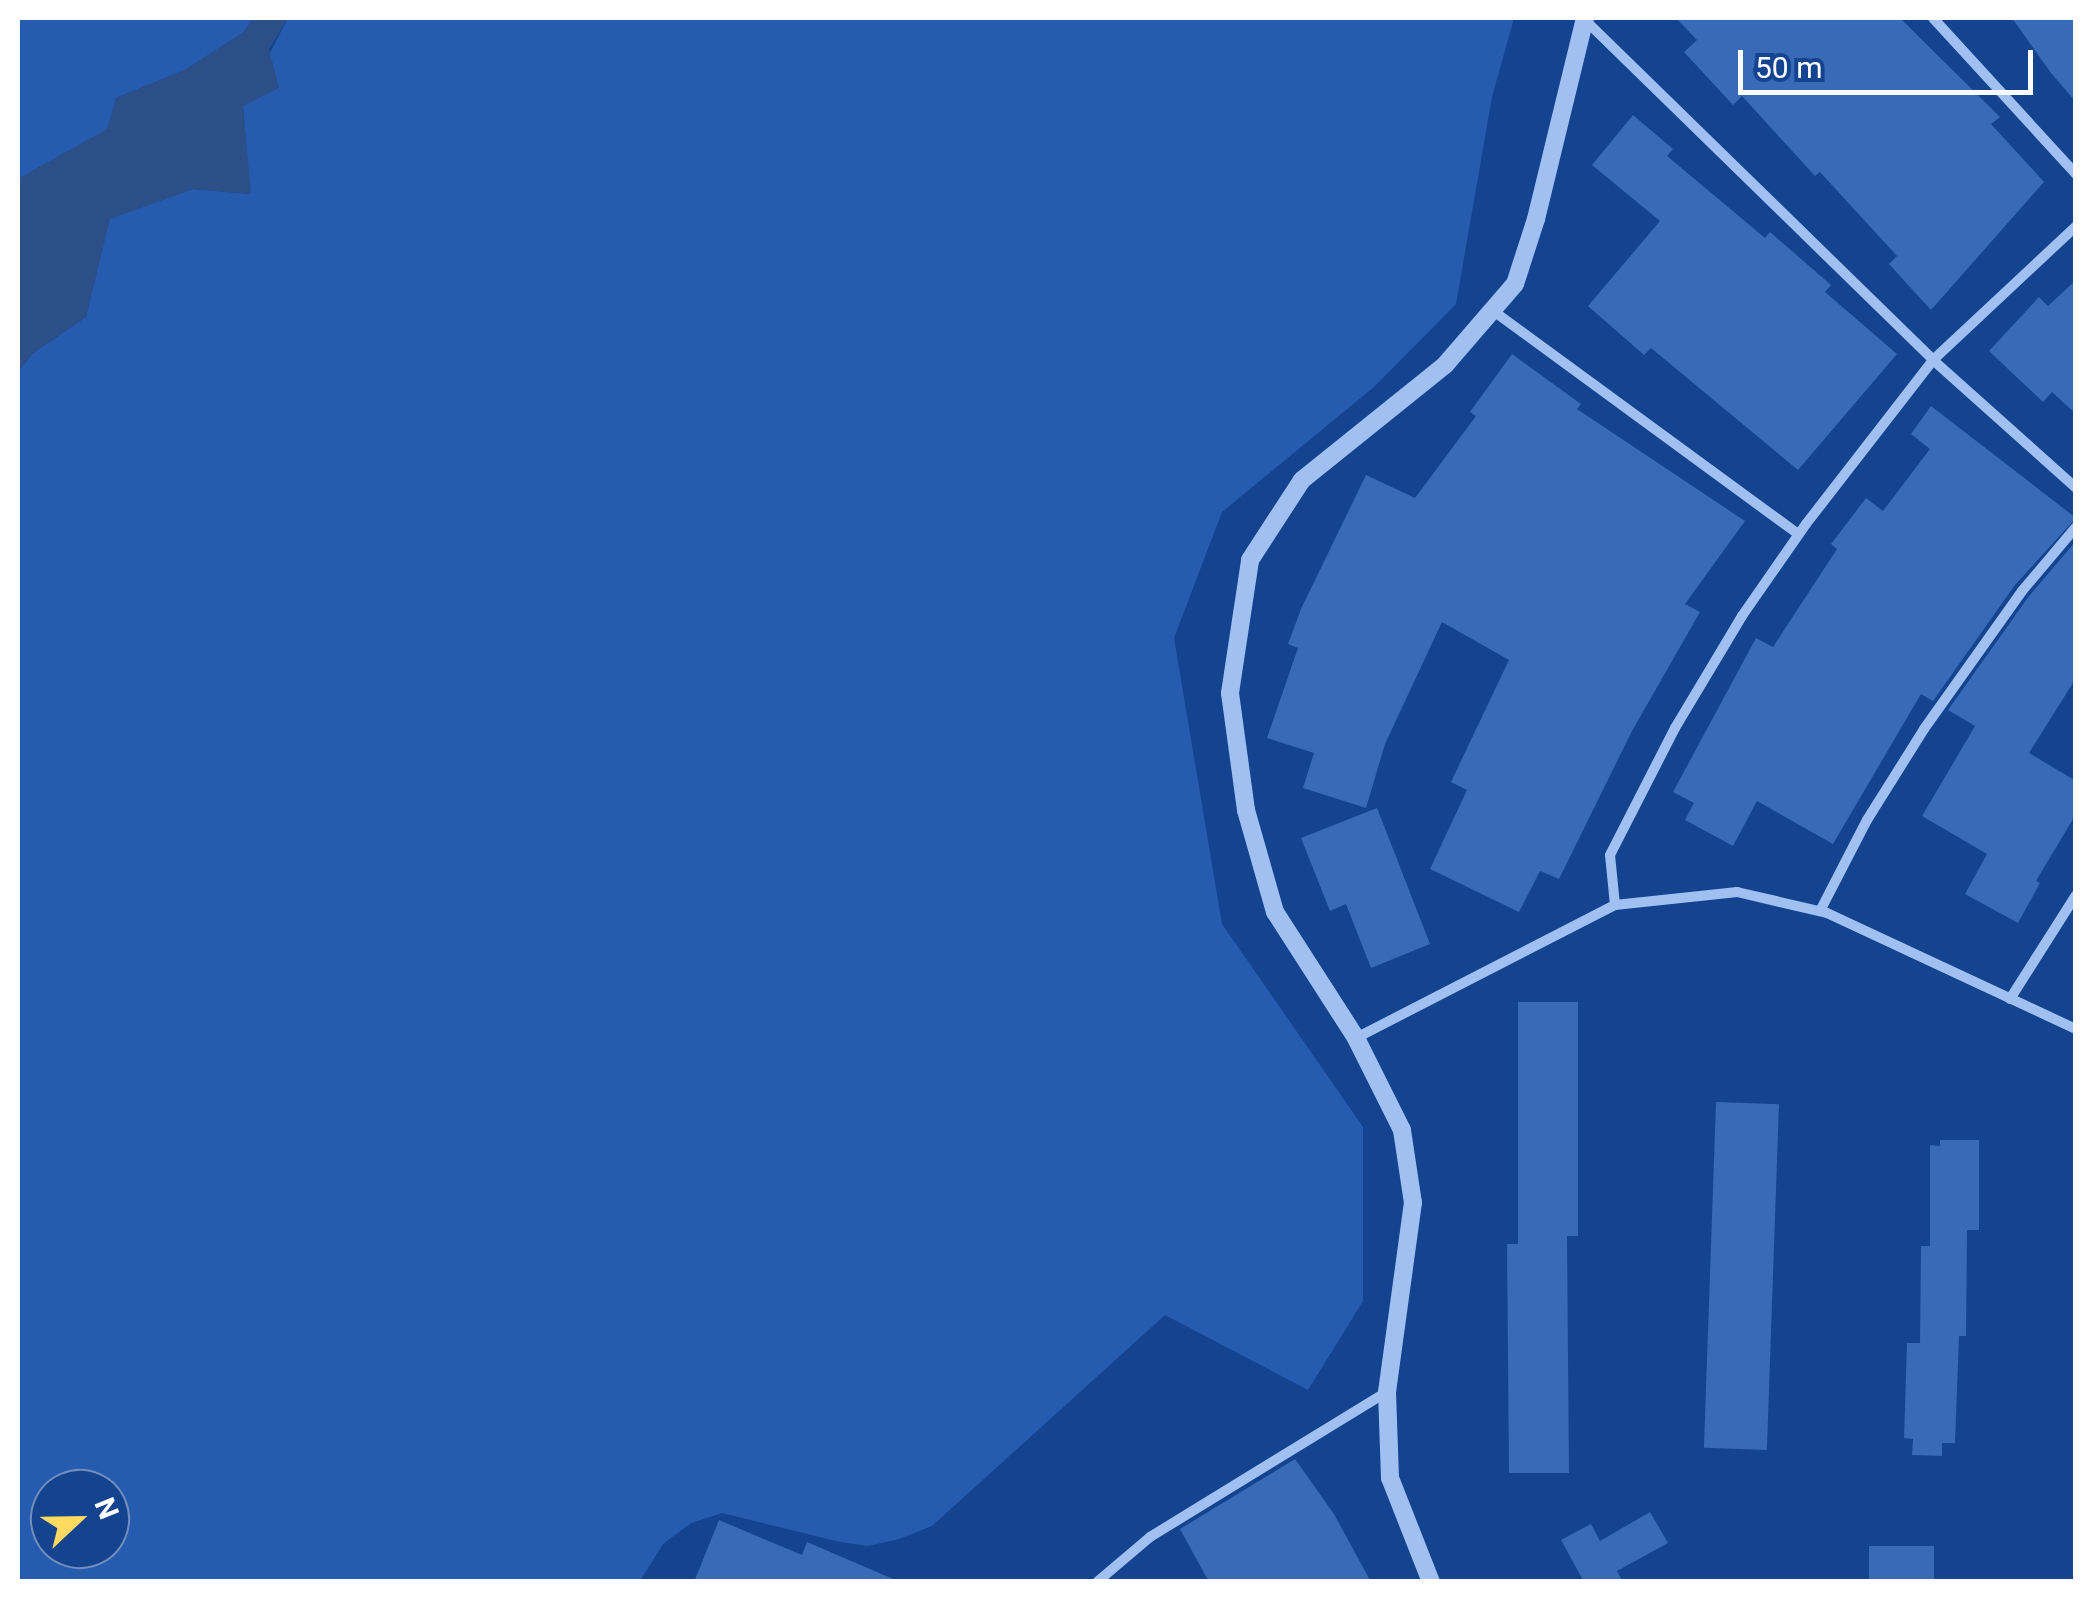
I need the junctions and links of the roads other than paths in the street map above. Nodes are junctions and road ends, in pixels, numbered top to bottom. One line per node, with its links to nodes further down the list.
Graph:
1 (1585, 18): 5 (street); 6 (street)
2 (1933, 18): 3 (street)
3 (2076, 174)
4 (2076, 226): 6 (street)
5 (1492, 310): 9 (street); 15 (street)
6 (1932, 360): 7 (street); 9 (street)
7 (2076, 488)
8 (2076, 527): 12 (street)
9 (1798, 534): 11 (street)
10 (2076, 894): 13 (street)
11 (1616, 905): 12 (street); 15 (street)
12 (1820, 912): 13 (street)
13 (2010, 999): 14 (street)
14 (2076, 1029)
15 (1356, 1038): 16 (street)
16 (1387, 1392): 17 (street); 18 (street)
17 (1097, 1582)
18 (1431, 1582)

